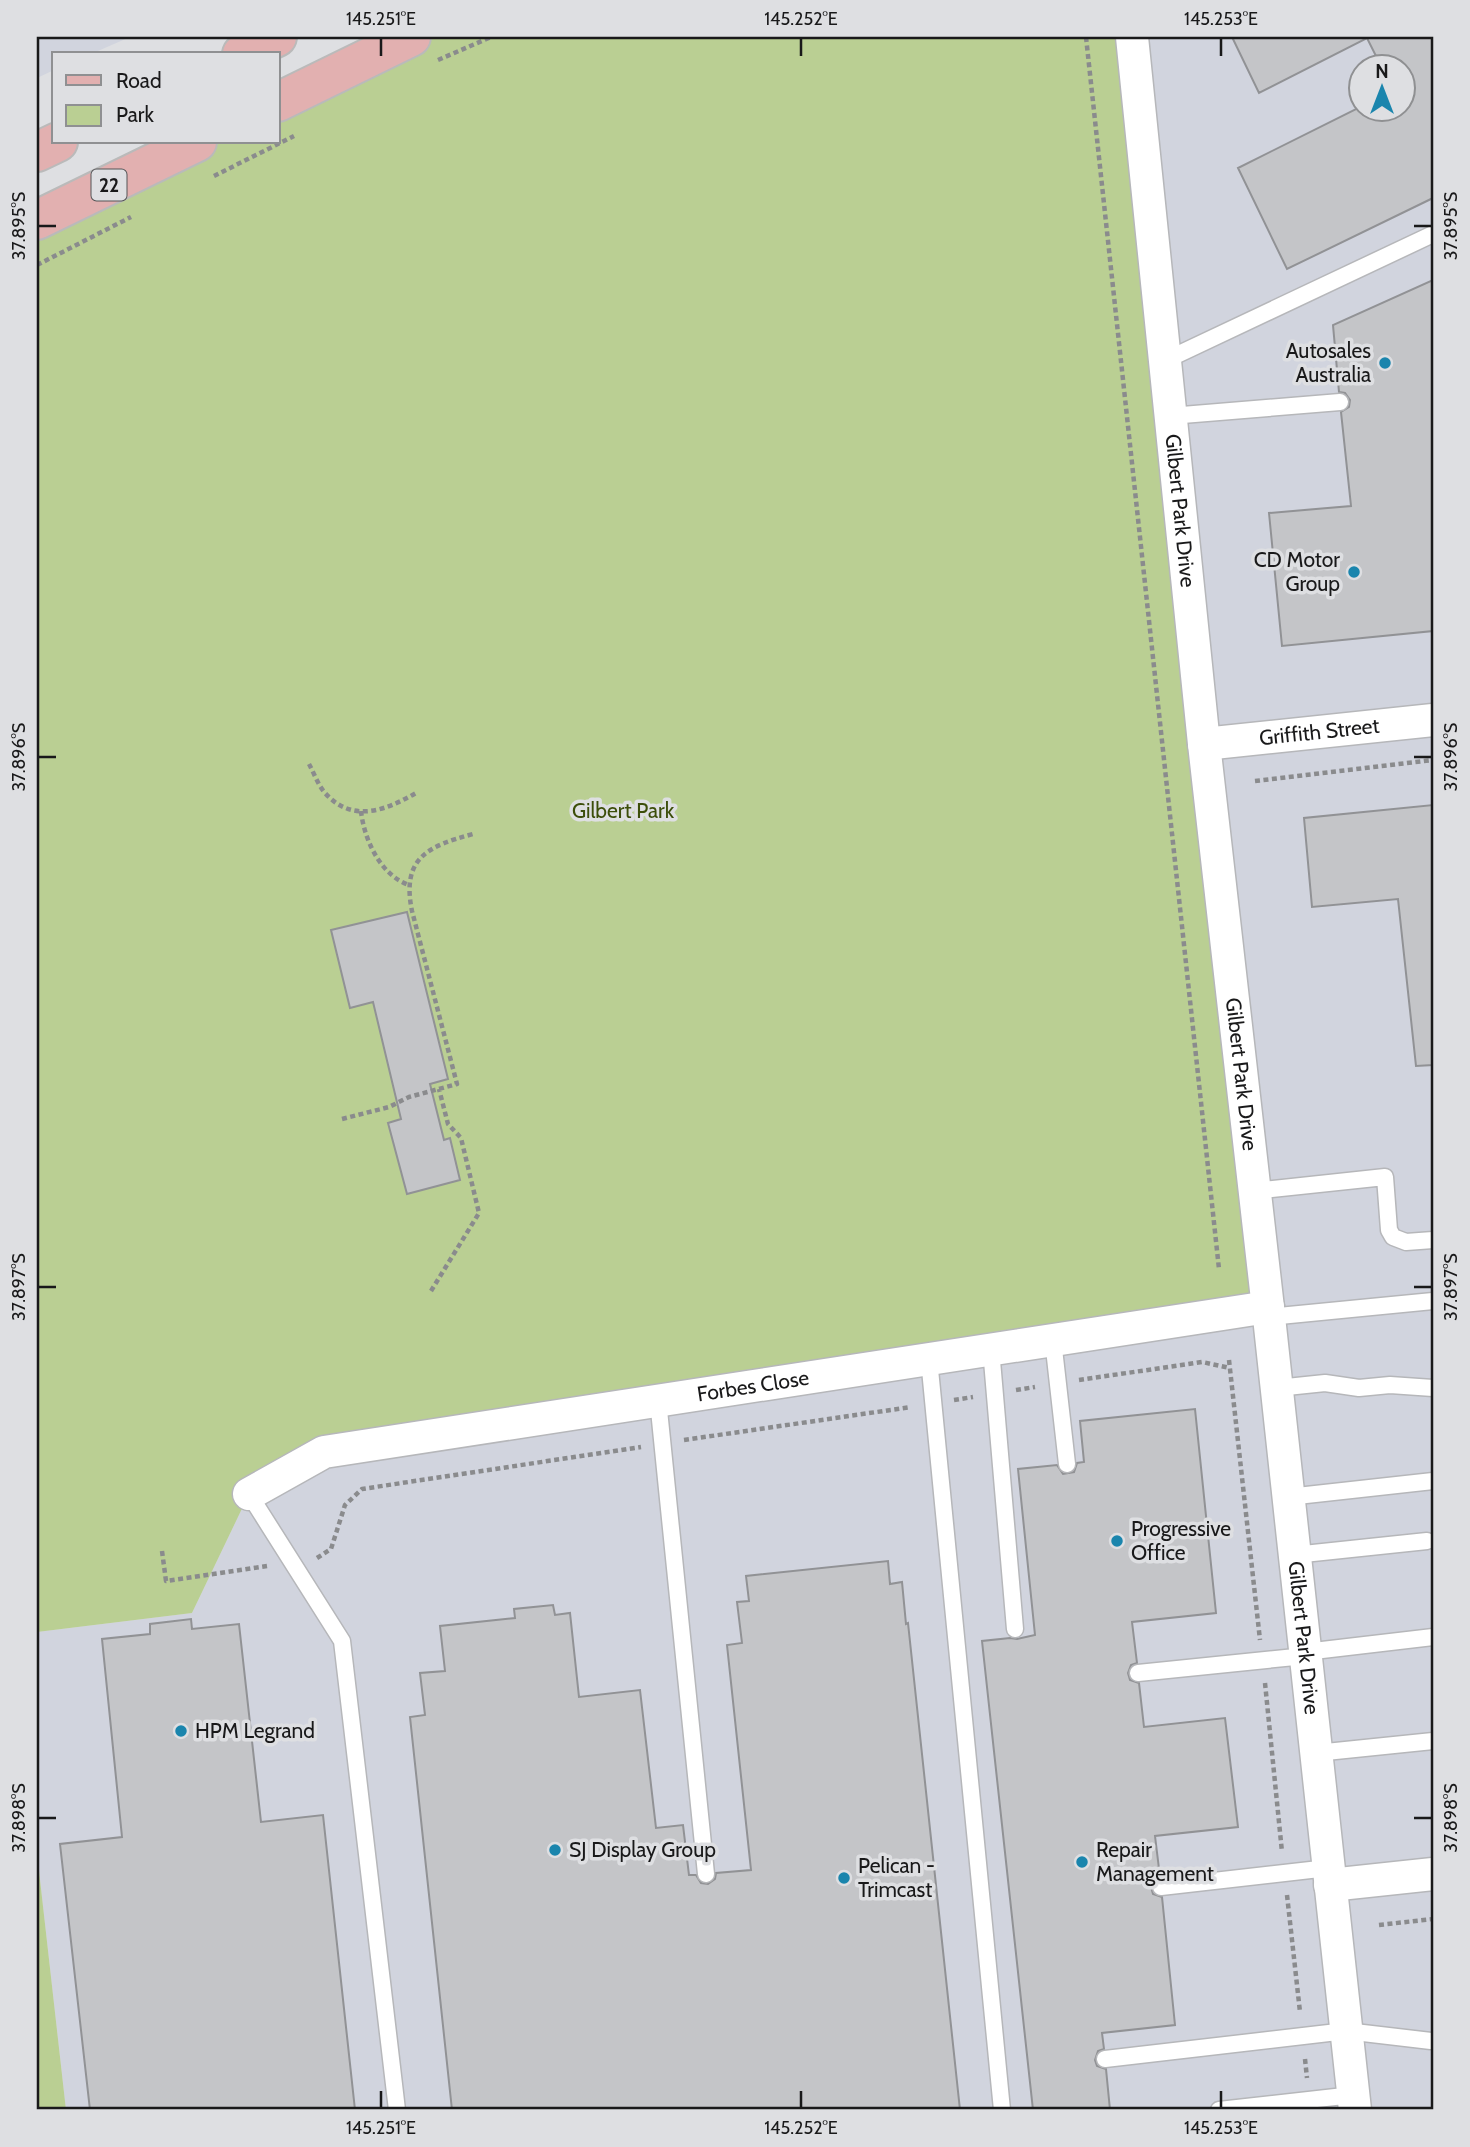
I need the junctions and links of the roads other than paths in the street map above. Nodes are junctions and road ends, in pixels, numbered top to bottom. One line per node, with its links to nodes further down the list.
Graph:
1 (277, 37): 4 (main road)
2 (1132, 37): 11 (street, Gilbert Park Drive)
3 (423, 49): 5 (main road)
4 (246, 52)
5 (280, 101)
6 (54, 144): 8 (main road)
7 (183, 144): 9 (main road, 22)
8 (37, 152)
9 (37, 220)
10 (1433, 234): 11 (lane)
11 (1164, 361): 13 (street, Gilbert Park Drive)
12 (1340, 402): 13 (lane)
13 (1170, 416): 15 (street, Gilbert Park Drive)
14 (1433, 720): 15 (street, Griffith Street)
15 (1204, 744): 16 (street, Gilbert Park Drive)
16 (1254, 1191): 17 (lane); 19 (street, Gilbert Park Drive)
17 (1433, 1240)
18 (1433, 1301): 19 (lane)
19 (1268, 1312): 20 (street, Forbes Close); 23 (street, Gilbert Park Drive)
20 (1053, 1340): 21 (street, Forbes Close); 26 (lane)
21 (991, 1349): 22 (street, Forbes Close); 32 (lane)
22 (929, 1359): 25 (street, Forbes Close); 47 (lane)
23 (1277, 1388): 24 (lane); 29 (street, Gilbert Park Drive)
24 (1433, 1388)
25 (658, 1400): 28 (street, Forbes Close); 38 (lane)
26 (1067, 1464)
27 (1433, 1481): 29 (lane)
28 (249, 1494): 46 (lane)
29 (1288, 1497): 31 (street, Gilbert Park Drive)
30 (1427, 1541): 31 (lane)
31 (1294, 1555): 34 (street, Gilbert Park Drive)
32 (1015, 1629)
33 (1433, 1637): 34 (lane)
34 (1305, 1654): 35 (lane); 37 (street, Gilbert Park Drive)
35 (1138, 1673)
36 (1433, 1741): 37 (lane)
37 (1316, 1753): 40 (street, Gilbert Park Drive)
38 (706, 1874)
39 (1433, 1874): 40 (street)
40 (1329, 1877): 41 (lane); 42 (street, Gilbert Park Drive)
41 (1161, 1887)
42 (1346, 2031): 43 (lane); 44 (lane); 45 (street, Gilbert Park Drive)
43 (1431, 2041)
44 (1105, 2059)
45 (1354, 2103): 48 (lane)
46 (397, 2110)
47 (1002, 2110)
48 (1219, 2110)

